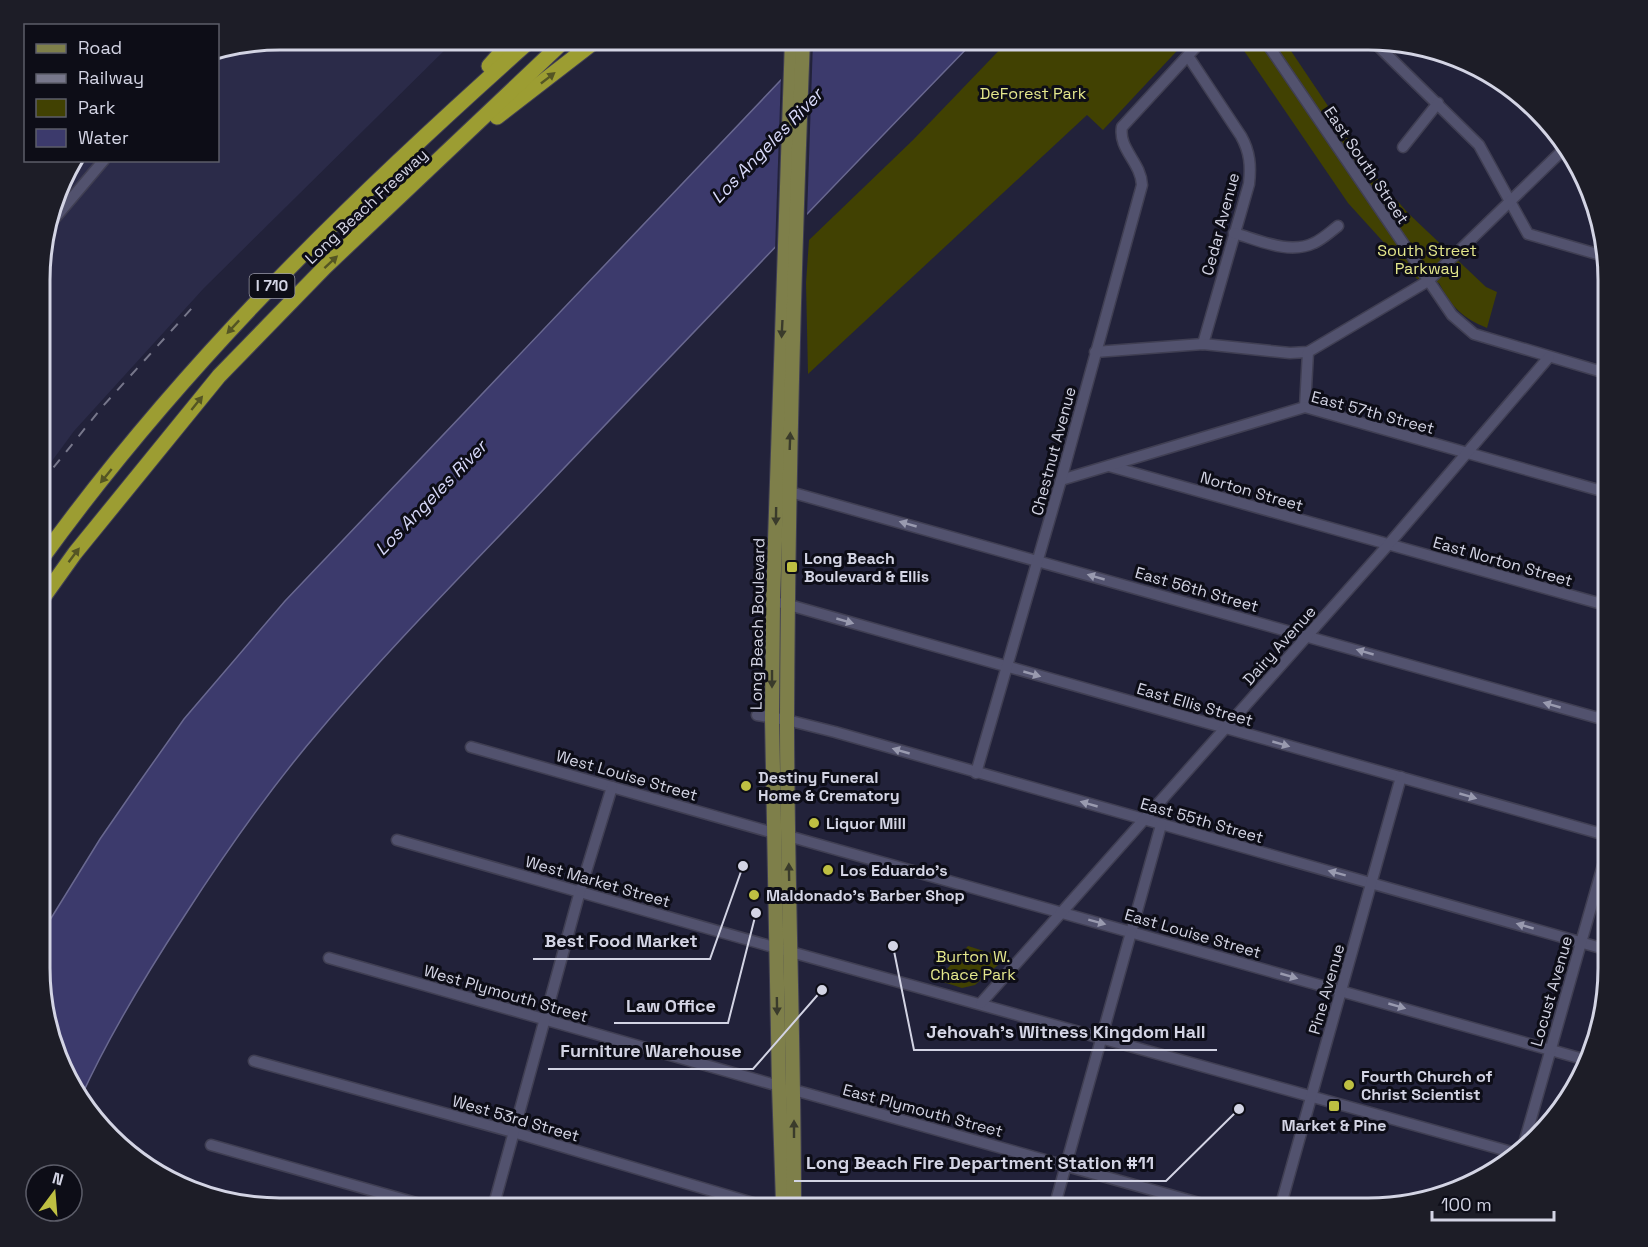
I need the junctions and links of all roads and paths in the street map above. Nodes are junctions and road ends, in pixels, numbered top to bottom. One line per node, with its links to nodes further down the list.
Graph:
1 (503, 50): 12 (highway)
2 (520, 50): 12 (highway, Long Beach Freeway / I 710)
3 (555, 50): 16 (highway, Long Beach Freeway / I 710)
4 (584, 50): 16 (highway, one-way to 4)
5 (792, 50): 28 (main road, Long Beach Boulevard, one-way to 28)
6 (802, 50): 28 (main road, Long Beach Boulevard)
7 (1193, 50): 10 (street)
8 (1271, 50): 22 (street, East South Street)
9 (1383, 50): 11 (street)
10 (1188, 56): 20 (street, Cedar Avenue); 24 (street, Chestnut Avenue)
11 (1438, 103): 13 (street); 17 (street)
12 (436, 124): 36 (highway, Long Beach Freeway / I 710, one-way to 36)
13 (1403, 147)
14 (1560, 152): 17 (street)
15 (102, 162): 18 (street)
16 (435, 165): 38 (highway, Long Beach Freeway / I 710, one-way to 16)
17 (1509, 201): 21 (street); 22 (street)
18 (59, 213)
19 (1338, 226): 20 (street)
20 (1234, 233): 23 (street, Cedar Avenue)
21 (1597, 254)
22 (1428, 281): 25 (street); 26 (street, East South Street)
23 (1203, 344): 24 (street); 25 (street)
24 (1095, 352): 32 (street, Chestnut Avenue)
25 (1308, 352): 29 (street)
26 (1549, 357): 27 (street, East South Street); 30 (street, Dairy Avenue)
27 (1598, 371)
28 (785, 394): 33 (main road, Long Beach Boulevard)
29 (1305, 407): 30 (street, East 57th Street); 31 (street, East 57th Street)
30 (1467, 453): 34 (street, East 57th Street); 35 (street, Dairy Avenue)
31 (1108, 466): 32 (street, East 57th Street); 35 (street, Norton Street)
32 (1061, 480): 37 (street, Chestnut Avenue)
33 (782, 490): 37 (street, East 56th Street, one-way to 33); 39 (main road, Long Beach Boulevard, one-way to 39); 41 (main road, Long Beach Boulevard)
34 (1598, 490)
35 (1388, 545): 40 (street, East Norton Street); 42 (street, Dairy Avenue)
36 (50, 548)
37 (1038, 560): 42 (street, East 56th Street, one-way to 37); 43 (street, Chestnut Avenue)
38 (50, 588)
39 (773, 600): 41 (street, East Ellis Street); 45 (main road, Long Beach Boulevard, one-way to 45)
40 (1598, 603)
41 (789, 605): 43 (street, East Ellis Street, one-way to 43); 47 (main road, Long Beach Boulevard)
42 (1308, 636): 46 (street, East 56th Street, one-way to 42); 48 (street, Dairy Avenue)
43 (1007, 667): 48 (street, East Ellis Street, one-way to 48); 50 (street, Chestnut Avenue)
44 (757, 715): 45 (street, East 55th Street)
45 (772, 718): 47 (street, East 55th Street); 55 (main road, Long Beach Boulevard)
46 (1598, 718)
47 (787, 720): 50 (street, East 55th Street, one-way to 47); 57 (main road, Long Beach Boulevard)
48 (1224, 728): 51 (street, East Ellis Street, one-way to 51); 53 (street, Dairy Avenue)
49 (471, 747): 52 (street, West Louise Street)
50 (976, 773): 53 (street, East 55th Street, one-way to 50)
51 (1401, 777): 56 (street, East Ellis Street, one-way to 56); 60 (street, Pine Avenue)
52 (612, 787): 55 (street, West Louise Street); 61 (street)
53 (1145, 820): 54 (street, East 55th Street); 62 (street, Dairy Avenue)
54 (1161, 825): 60 (street, East 55th Street, one-way to 54); 63 (street)
55 (774, 833): 66 (main road, Long Beach Boulevard)
56 (1598, 833)
57 (789, 836): 62 (street, East Louise Street); 66 (main road, Long Beach Boulevard, one-way to 57)
58 (397, 840): 61 (street, West Market Street)
59 (1598, 882): 64 (street, Locust Avenue)
60 (1371, 883): 64 (street, East 55th Street, one-way to 60); 68 (street, Pine Avenue)
61 (580, 891): 66 (street, West Market Street); 70 (street)
62 (1062, 912): 63 (street, East Louise Street, one-way to 63); 69 (street, Dairy Avenue)
63 (1131, 932): 68 (street, East Louise Street, one-way to 68); 71 (street)
64 (1581, 942): 65 (street, East 55th Street); 72 (street, Locust Avenue)
65 (1598, 947)
66 (784, 950): 69 (street, West Market Street); 75 (main road, Long Beach Boulevard, one-way to 75); 76 (main road, Long Beach Boulevard)
67 (329, 958): 70 (street, West Plymouth Street)
68 (1341, 990): 72 (street, East Louise Street, one-way to 72); 77 (street, Pine Avenue)
69 (981, 1004): 71 (street, West Market Street)
70 (544, 1020): 75 (street, West Plymouth Street); 78 (street)
71 (1102, 1038): 77 (street, West Market Street); 82 (street)
72 (1551, 1050): 73 (street, East Louise Street); 79 (street, Locust Avenue)
73 (1580, 1058)
74 (254, 1061): 78 (street, West 53rd Street)
75 (779, 1086): 86 (main road, Long Beach Boulevard)
76 (794, 1090): 82 (street, East Plymouth Street); 87 (main road, Long Beach Boulevard, one-way to 76)
77 (1311, 1096): 81 (street, West Market Street); 90 (street, Pine Avenue)
78 (513, 1132): 84 (street); 85 (street, West 53rd Street)
79 (1527, 1134)
80 (211, 1145): 83 (street)
81 (1508, 1151)
82 (1066, 1165): 88 (street); 89 (street, East Plymouth Street)
83 (399, 1198)
84 (496, 1198)
85 (736, 1198)
86 (783, 1198)
87 (794, 1198)
88 (1057, 1198)
89 (1182, 1198)
90 (1283, 1198)

